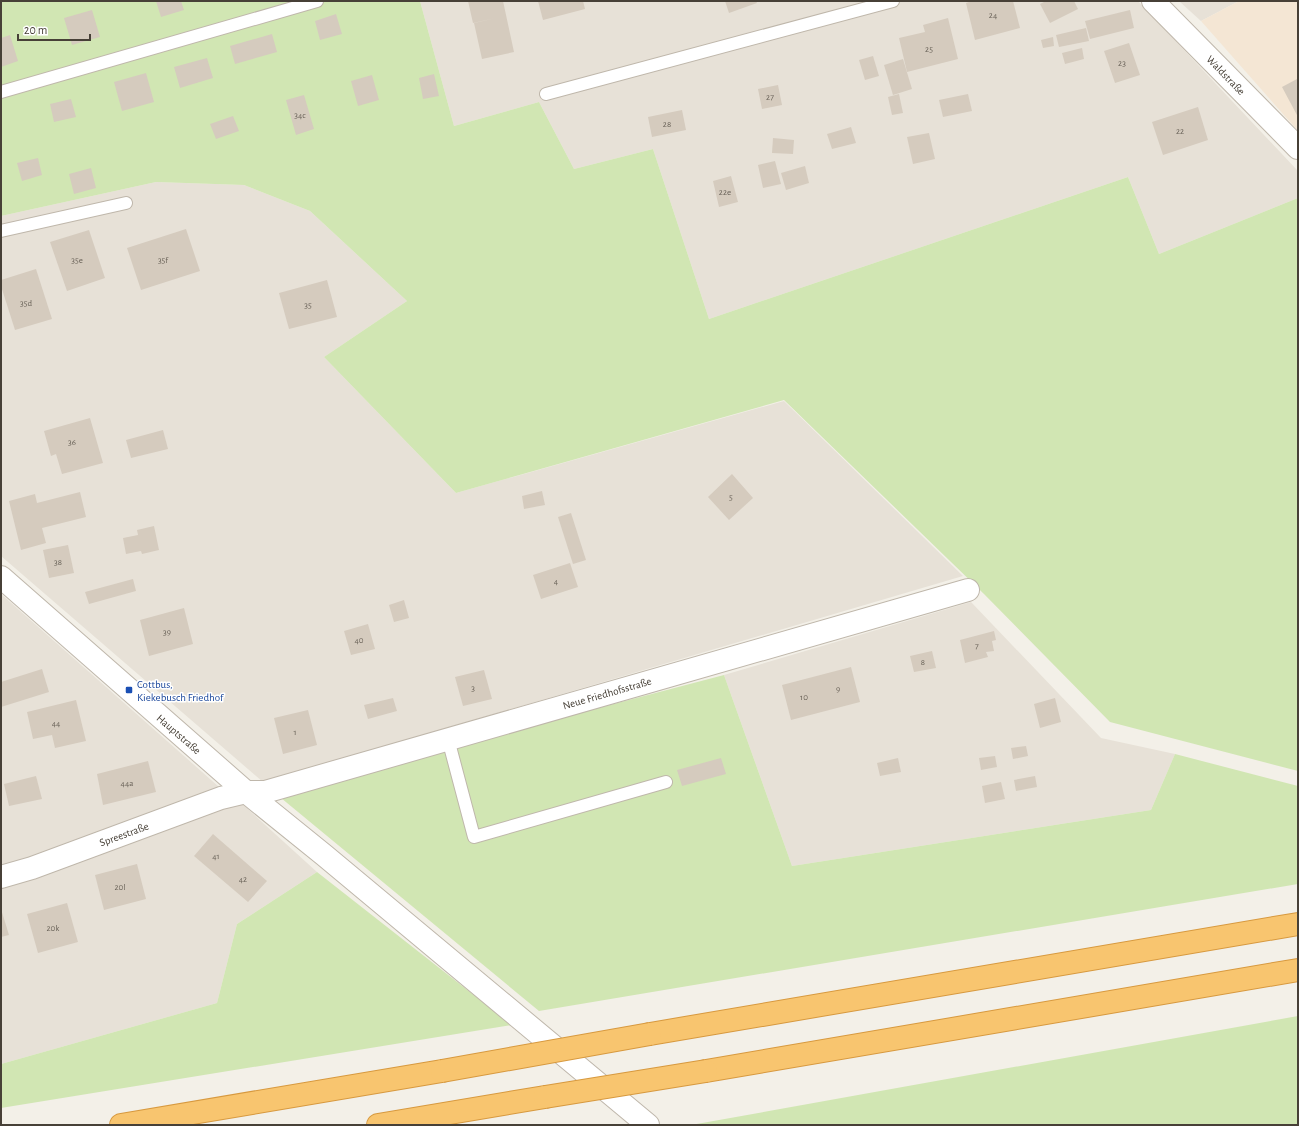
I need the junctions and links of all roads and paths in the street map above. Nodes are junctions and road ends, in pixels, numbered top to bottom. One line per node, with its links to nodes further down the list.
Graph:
1 (317, 1): 4 (lane)
2 (893, 1): 5 (lane)
3 (1153, 1): 6 (street, Waldstraße)
4 (1, 92)
5 (546, 94)
6 (1298, 148)
7 (126, 203): 8 (lane)
8 (1, 231)
9 (1, 577): 13 (street, Hauptstraße)
10 (968, 590): 11 (street, Neue Friedhofsstraße)
11 (448, 739): 12 (lane); 13 (street, Neue Friedhofsstraße)
12 (666, 782)
13 (246, 792): 14 (street, Spreestraße); 19 (street, Hauptstraße)
14 (1, 877)
15 (1298, 924): 17 (highway, bridge)
16 (1298, 970): 18 (highway, bridge)
17 (121, 1125)
18 (378, 1125)
19 (648, 1125)

